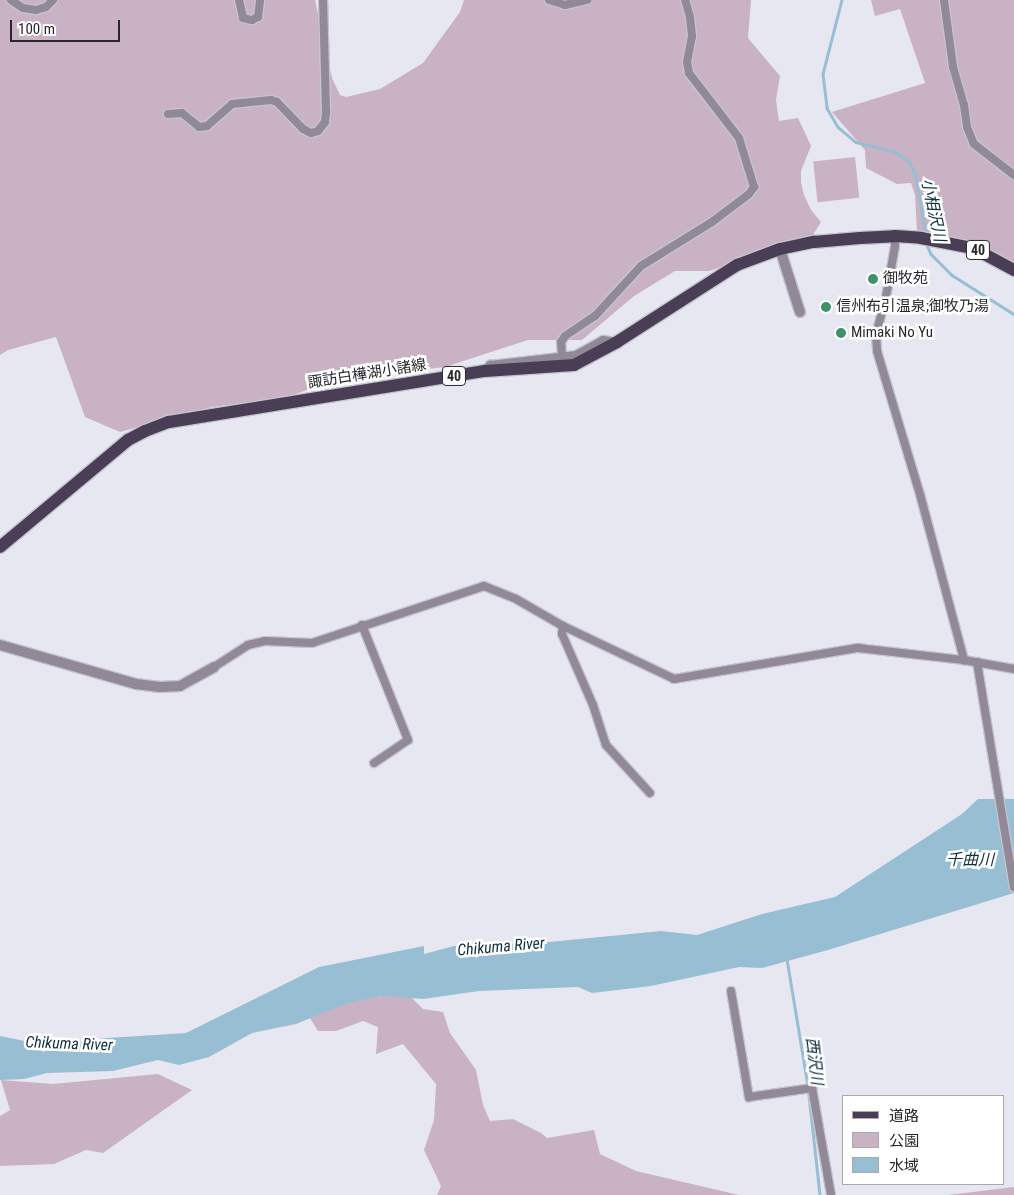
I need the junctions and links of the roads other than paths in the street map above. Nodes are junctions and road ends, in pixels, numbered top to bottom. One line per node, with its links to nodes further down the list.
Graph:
1 (11, 0): 2 (street)
2 (53, 0)
3 (239, 0): 4 (street)
4 (260, 0)
5 (323, 0): 10 (street)
6 (549, 0): 7 (street)
7 (587, 0)
8 (685, 0): 17 (street)
9 (944, 0): 11 (street)
10 (168, 114)
11 (1014, 175)
12 (894, 236): 13 (main road, 諏訪白樺湖小諸線 / 40); 14 (main road, 諏訪白樺湖小諸線 / 40); 23 (street)
13 (780, 249): 15 (street); 16 (main road, 諏訪白樺湖小諸線 / 40)
14 (1014, 270)
15 (800, 312)
16 (618, 342): 17 (street); 18 (main road, 諏訪白樺湖小諸線 / 40)
17 (562, 355): 18 (street)
18 (485, 371): 19 (main road, 諏訪白樺湖小諸線 / 40)
19 (0, 547)
20 (362, 625): 21 (street); 25 (street); 27 (street)
21 (563, 626): 23 (street); 28 (street)
22 (0, 645): 25 (street)
23 (964, 660): 24 (street)
24 (978, 662): 26 (street); 29 (street)
25 (214, 667)
26 (1014, 669)
27 (374, 763)
28 (650, 793)
29 (1014, 887)
30 (731, 991): 31 (street)
31 (831, 1195)

